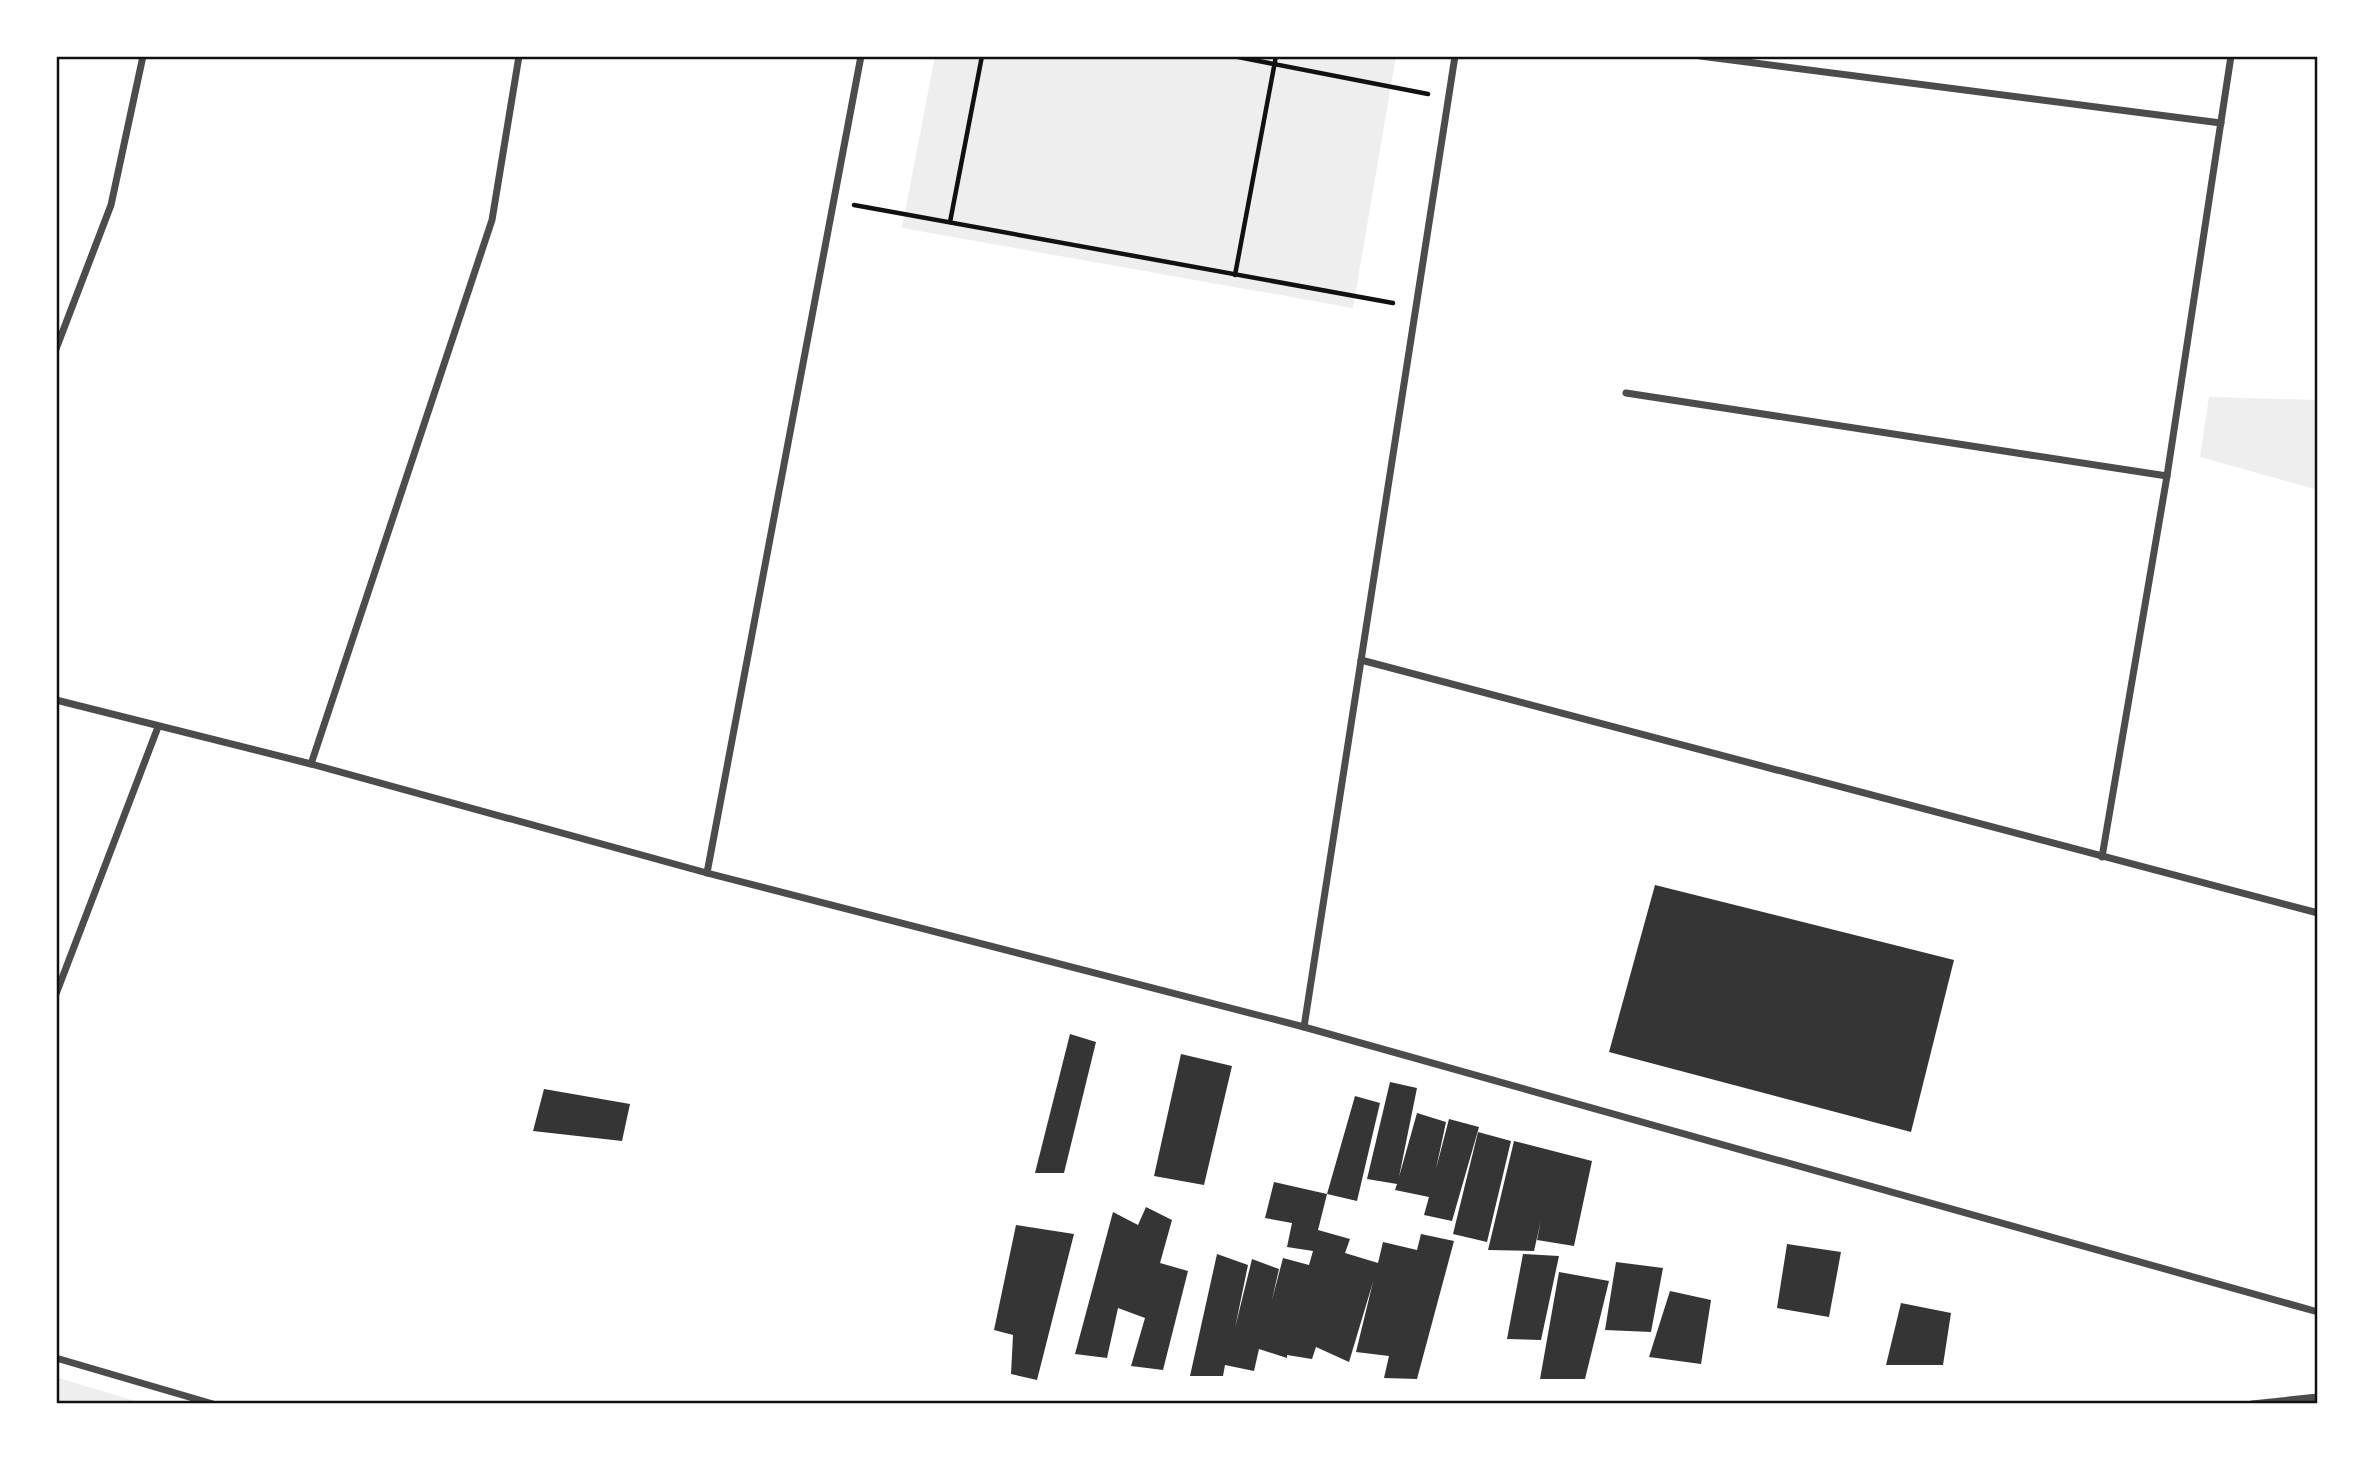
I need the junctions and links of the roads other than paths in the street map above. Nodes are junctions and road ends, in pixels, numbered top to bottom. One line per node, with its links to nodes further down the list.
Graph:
1 (144, 56): 8 (street)
2 (519, 56): 14 (street)
3 (861, 56): 16 (street)
4 (1455, 56): 11 (street)
5 (1700, 56): 7 (street)
6 (2231, 56): 7 (street)
7 (2221, 123): 10 (street)
8 (56, 349)
9 (1626, 393): 10 (street)
10 (2167, 476): 15 (street)
11 (1361, 660): 15 (street); 19 (street)
12 (56, 700): 13 (street)
13 (158, 727): 14 (street); 18 (street)
14 (311, 764): 16 (street)
15 (2102, 857): 17 (street)
16 (707, 873): 19 (street)
17 (2318, 913)
18 (56, 994)
19 (1304, 1027): 20 (street)
20 (2318, 1312)
21 (56, 1357): 23 (street)
22 (2318, 1398): 24 (street)
23 (213, 1404)
24 (2252, 1404)

